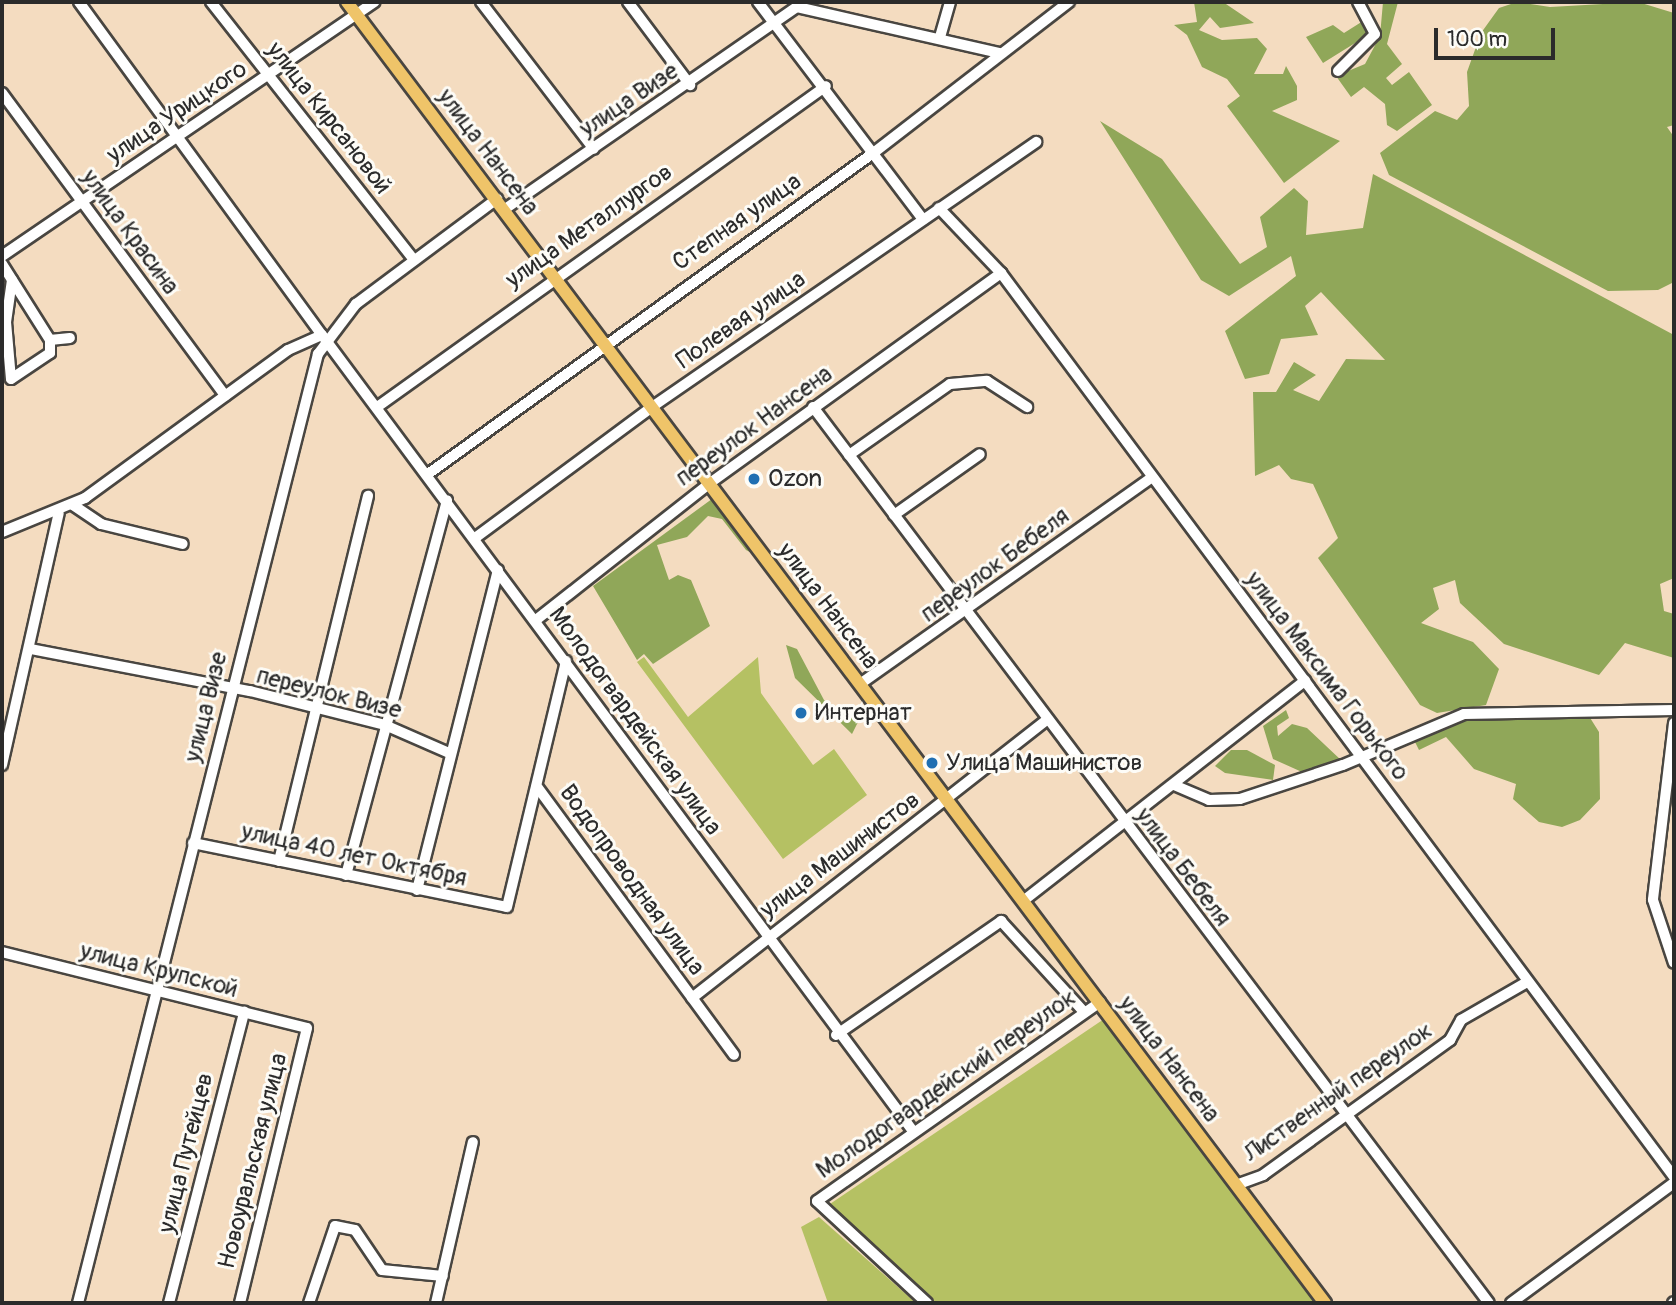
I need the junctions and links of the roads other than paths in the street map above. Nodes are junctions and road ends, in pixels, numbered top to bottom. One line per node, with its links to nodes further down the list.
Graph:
1 (79, 2): 20 (street, Молодогвардейская улица)
2 (211, 2): 16 (street, улица Кирсановой)
3 (347, 2): 11 (main road, улица Нансена)
4 (375, 2): 11 (street, улица Урицкого)
5 (481, 2): 22 (street)
6 (628, 2): 17 (street)
7 (758, 2): 12 (street)
8 (950, 2): 13 (street)
9 (1069, 2): 14 (street, Степная улица)
10 (1358, 2): 15 (street)
11 (357, 16): 16 (street, улица Урицкого); 25 (main road, улица Нансена)
12 (774, 23): 13 (street, улица Визе); 17 (street, улица Визе); 18 (street)
13 (940, 37): 14 (street, улица Визе)
14 (1000, 53): 23 (street, Степная улица)
15 (1339, 71)
16 (268, 77): 20 (street, улица Урицкого); 29 (street, улица Кирсановой)
17 (690, 85): 22 (street, улица Визе)
18 (826, 86): 23 (street); 32 (street, улица Металлургов)
19 (2, 93): 24 (street, улица Красина)
20 (181, 135): 24 (street, улица Урицкого); 34 (street, Молодогвардейская улица)
21 (1036, 142): 26 (street, Полевая улица)
22 (594, 149): 25 (street, улица Визе)
23 (876, 150): 27 (street); 37 (street, Степная улица)
24 (81, 203): 28 (street, улица Урицкого); 38 (street, улица Красина)
25 (501, 204): 29 (street, улица Визе); 32 (main road, улица Нансена)
26 (939, 208): 27 (street, Полевая улица); 31 (street, улица Максима Горького)
27 (923, 219): 40 (street, Полевая улица)
28 (2, 256)
29 (414, 260): 34 (street, улица Визе)
30 (2, 264): 33 (street)
31 (1002, 273): 41 (street, переулок Нансена); 46 (street, улица Максима Горького)
32 (554, 275): 37 (main road, улица Нансена); 39 (street, улица Металлургов)
33 (12, 280): 36 (street); 36 (street)
34 (324, 337): 38 (street); 39 (street, Молодогвардейская улица); 63 (street, улица Визе)
35 (70, 338): 36 (street)
36 (50, 340)
37 (603, 341): 40 (main road, улица Нансена); 45 (street, Степная улица)
38 (225, 396): 50 (street)
39 (380, 405): 45 (street, Молодогвардейская улица)
40 (652, 407): 47 (main road, улица Нансена); 54 (street, Полевая улица)
41 (813, 407): 44 (street, улица Бебеля); 47 (street, переулок Нансена)
42 (1027, 407): 44 (street)
43 (981, 454): 52 (street)
44 (849, 455): 52 (street, улица Бебеля)
45 (428, 474): 49 (street, Молодогвардейская улица)
46 (1152, 477): 57 (street, переулок Бебеля); 61 (street, улица Максима Горького)
47 (710, 483): 58 (street, переулок Нансена); 62 (main road, улица Нансена)
48 (368, 496): 64 (street)
49 (447, 500): 54 (street, Молодогвардейская улица); 68 (street)
50 (73, 505): 51 (street); 55 (street)
51 (59, 513): 53 (street); 59 (street)
52 (894, 515): 57 (street, улица Бебеля)
53 (2, 532)
54 (475, 538): 56 (street, Молодогвардейская улица)
55 (183, 544)
56 (498, 570): 58 (street, Молодогвардейская улица); 70 (street)
57 (967, 612): 62 (street, переулок Бебеля); 66 (street, улица Бебеля)
58 (536, 620): 60 (street, Молодогвардейская улица)
59 (31, 649): 63 (street, переулок Визе); 69 (street)
60 (566, 661): 74 (street); 82 (street, Молодогвардейская улица)
61 (1305, 681): 71 (street, улица Максима Горького); 73 (street)
62 (860, 684): 75 (main road, улица Нансена)
63 (232, 692): 64 (street, переулок Визе); 77 (street, улица Визе)
64 (315, 708): 68 (street, переулок Визе); 78 (street)
65 (1674, 709): 71 (street)
66 (1046, 720): 75 (street, улица Машинистов); 76 (street, улица Бебеля)
67 (1674, 723): 84 (street)
68 (385, 725): 70 (street, переулок Визе); 79 (street)
69 (3, 751): 72 (street)
70 (449, 753): 80 (street)
71 (1362, 758): 73 (street); 85 (street, улица Максима Горького)
72 (2, 765)
73 (1174, 785): 76 (street)
74 (538, 788): 80 (street, улица 40 лет Октября); 87 (street, Водопроводная улица)
75 (948, 799): 81 (main road, улица Нансена); 82 (street, улица Машинистов)
76 (1123, 824): 81 (street); 94 (street, улица Бебеля)
77 (193, 843): 78 (street, улица 40 лет Октября); 86 (street, улица Визе)
78 (279, 861): 79 (street, улица 40 лет Октября)
79 (346, 875): 80 (street, улица 40 лет Октября)
80 (417, 890)
81 (1023, 901): 88 (main road, улица Нансена)
82 (765, 938): 87 (street, улица Машинистов); 92 (street, Молодогвардейская улица)
83 (2, 953): 86 (street, улица Крупской)
84 (1674, 963)
85 (1527, 982): 94 (street, Лиственный переулок); 97 (street, улица Максима Горького)
86 (155, 991): 89 (street, улица Крупской); 101 (street, улица Визе)
87 (692, 998): 93 (street, Водопроводная улица)
88 (1100, 1002): 90 (street, Молодогвардейский переулок); 99 (main road, улица Нансена)
89 (244, 1012): 91 (street, улица Крупской); 102 (street, улица Путейцев)
90 (1084, 1012): 92 (street); 95 (street, Молодогвардейский переулок)
91 (307, 1028): 103 (street, Новоуральская улица)
92 (836, 1035): 95 (street, Молодогвардейская улица)
93 (734, 1055)
94 (1344, 1116): 99 (street, Лиственный переулок); 108 (street, улица Бебеля)
95 (913, 1131): 106 (street, Молодогвардейский переулок)
96 (473, 1142): 100 (street)
97 (1674, 1177)
98 (1674, 1183): 109 (street)
99 (1236, 1185): 107 (main road, улица Нансена)
100 (443, 1276): 104 (street); 105 (street)
101 (78, 1303)
102 (169, 1303)
103 (240, 1303)
104 (309, 1303)
105 (436, 1303)
106 (927, 1303)
107 (1325, 1303)
108 (1489, 1303)
109 (1511, 1303)

